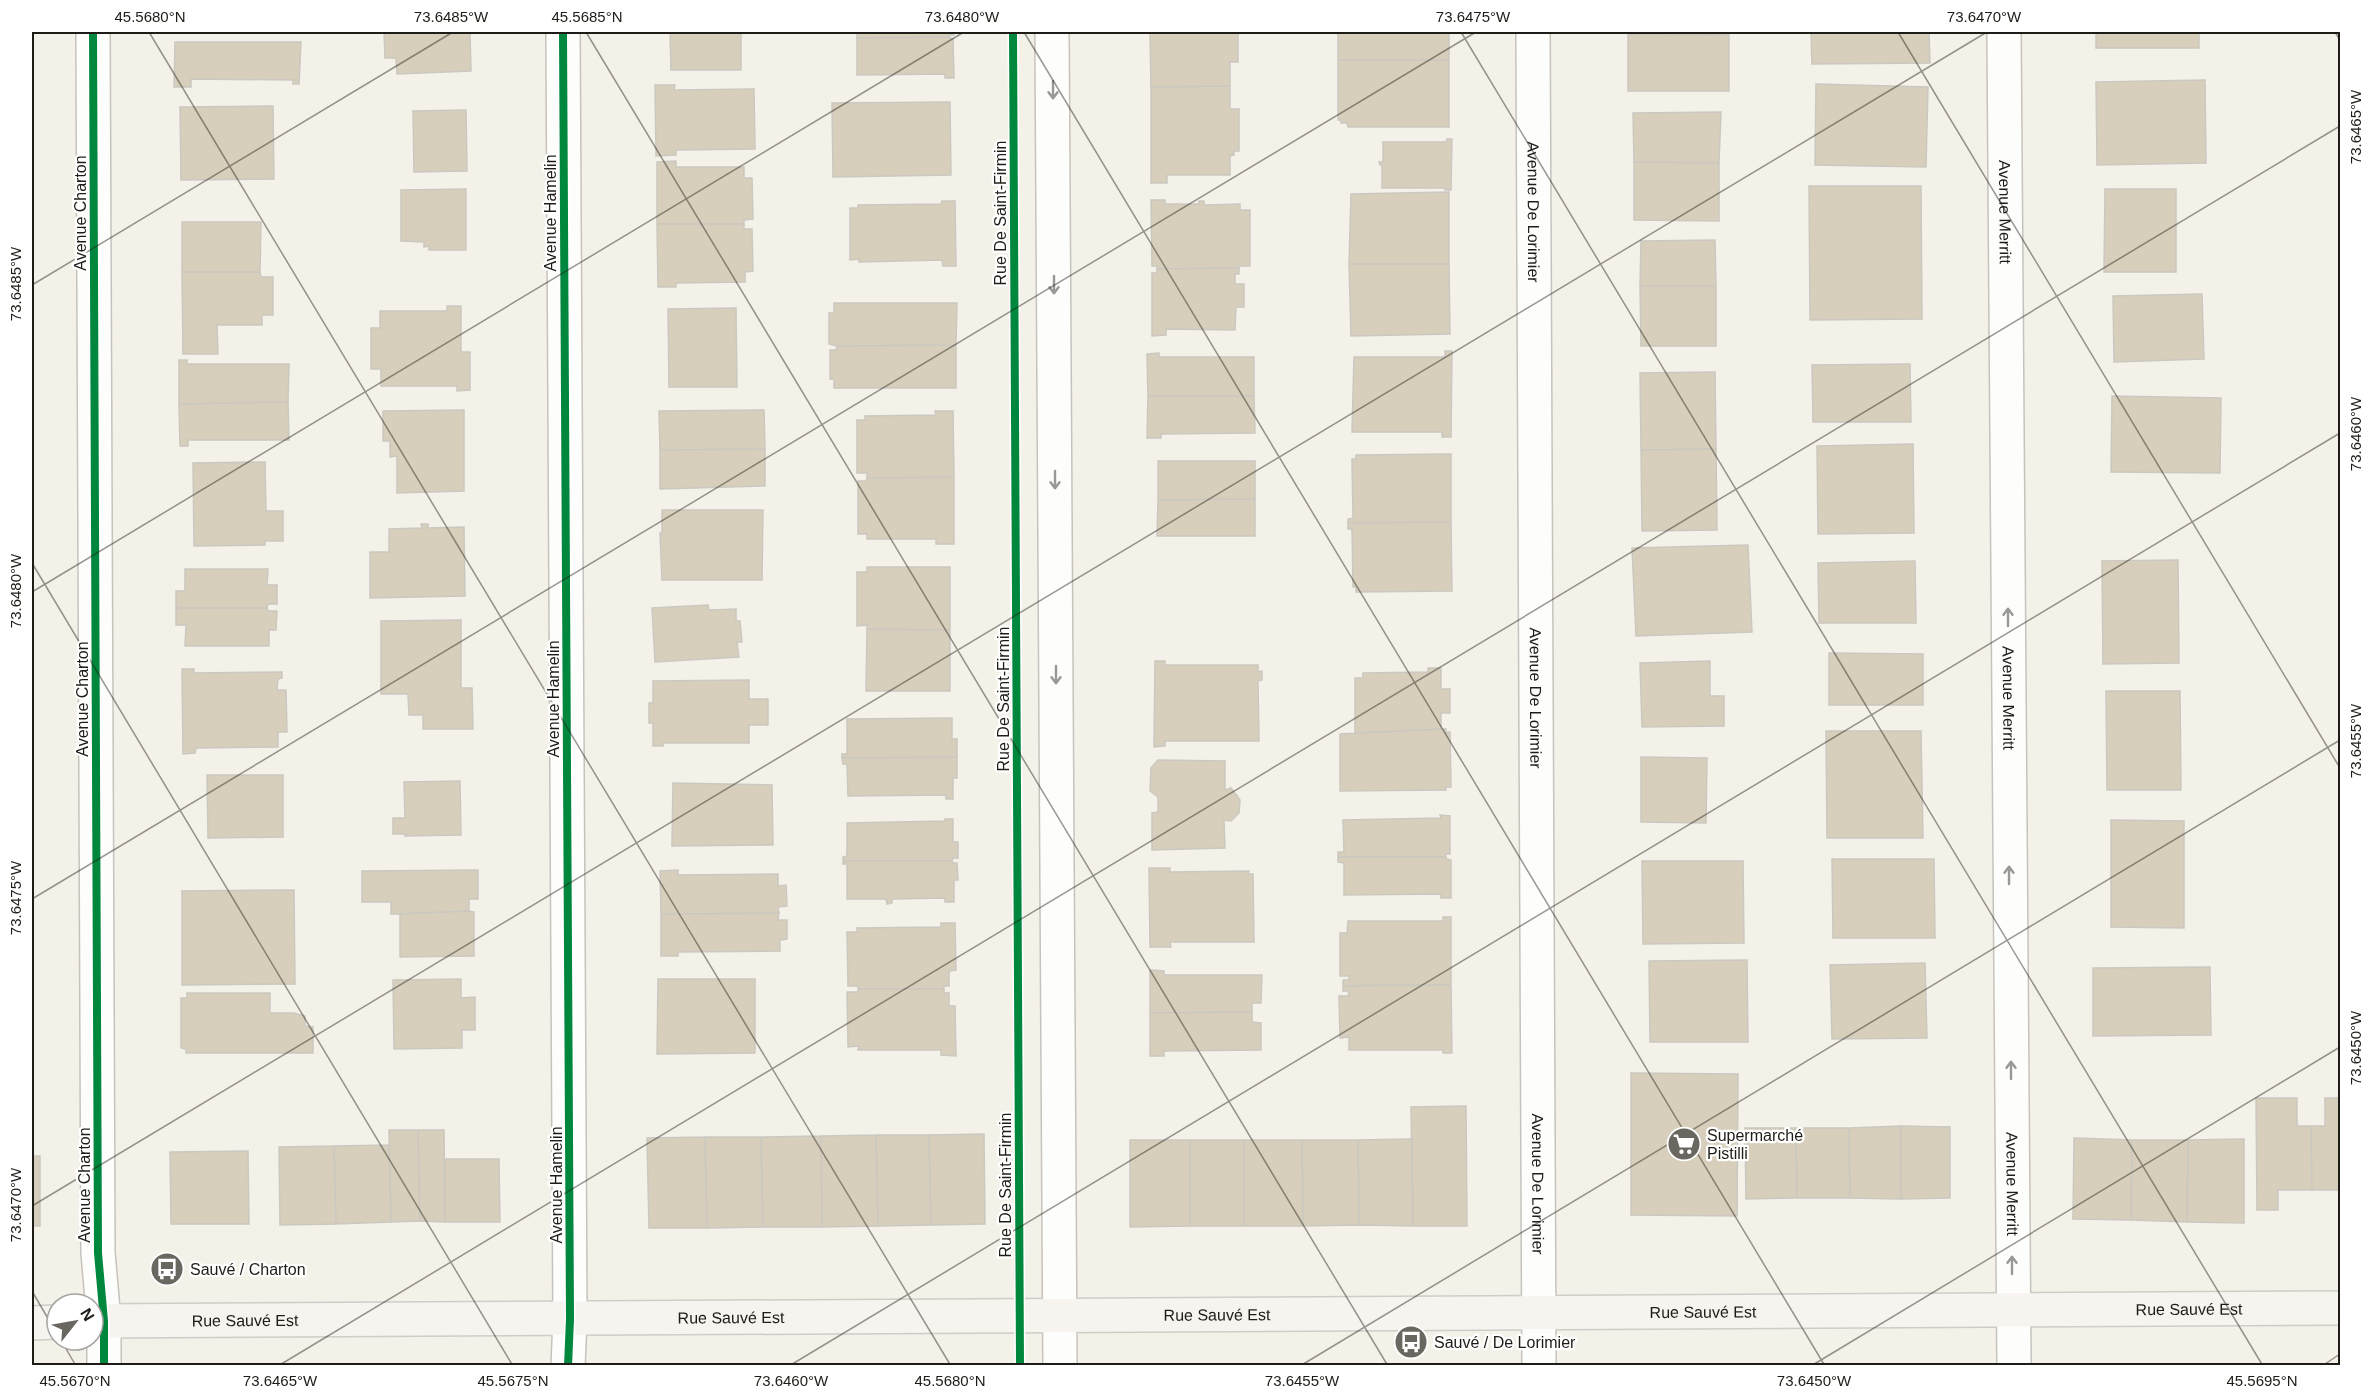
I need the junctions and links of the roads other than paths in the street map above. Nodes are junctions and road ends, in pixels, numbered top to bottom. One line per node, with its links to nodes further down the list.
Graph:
1 (93, 32): 6 (street, Avenue Charton)
2 (563, 32): 11 (street, Avenue Hamelin)
3 (1052, 32): 10 (street, one-way to 10)
4 (1533, 32): 8 (street, Avenue De Lorimier)
5 (2004, 32): 9 (street, Avenue Merritt, one-way to 5)
6 (98, 1292)
7 (2340, 1308): 9 (main road, Rue Sauvé Est)
8 (1540, 1312): 9 (main road, Rue Sauvé Est); 10 (main road, Rue Sauvé Est); 15 (street, Avenue De Lorimier)
9 (2013, 1312): 16 (street, Avenue Merritt)
10 (1060, 1316): 11 (main road, Rue Sauvé Est); 14 (street)
11 (570, 1319): 12 (main road, Rue Sauvé Est); 13 (street, Avenue Hamelin)
12 (105, 1321)
13 (568, 1365)
14 (1060, 1365)
15 (1539, 1365)
16 (2014, 1365)

